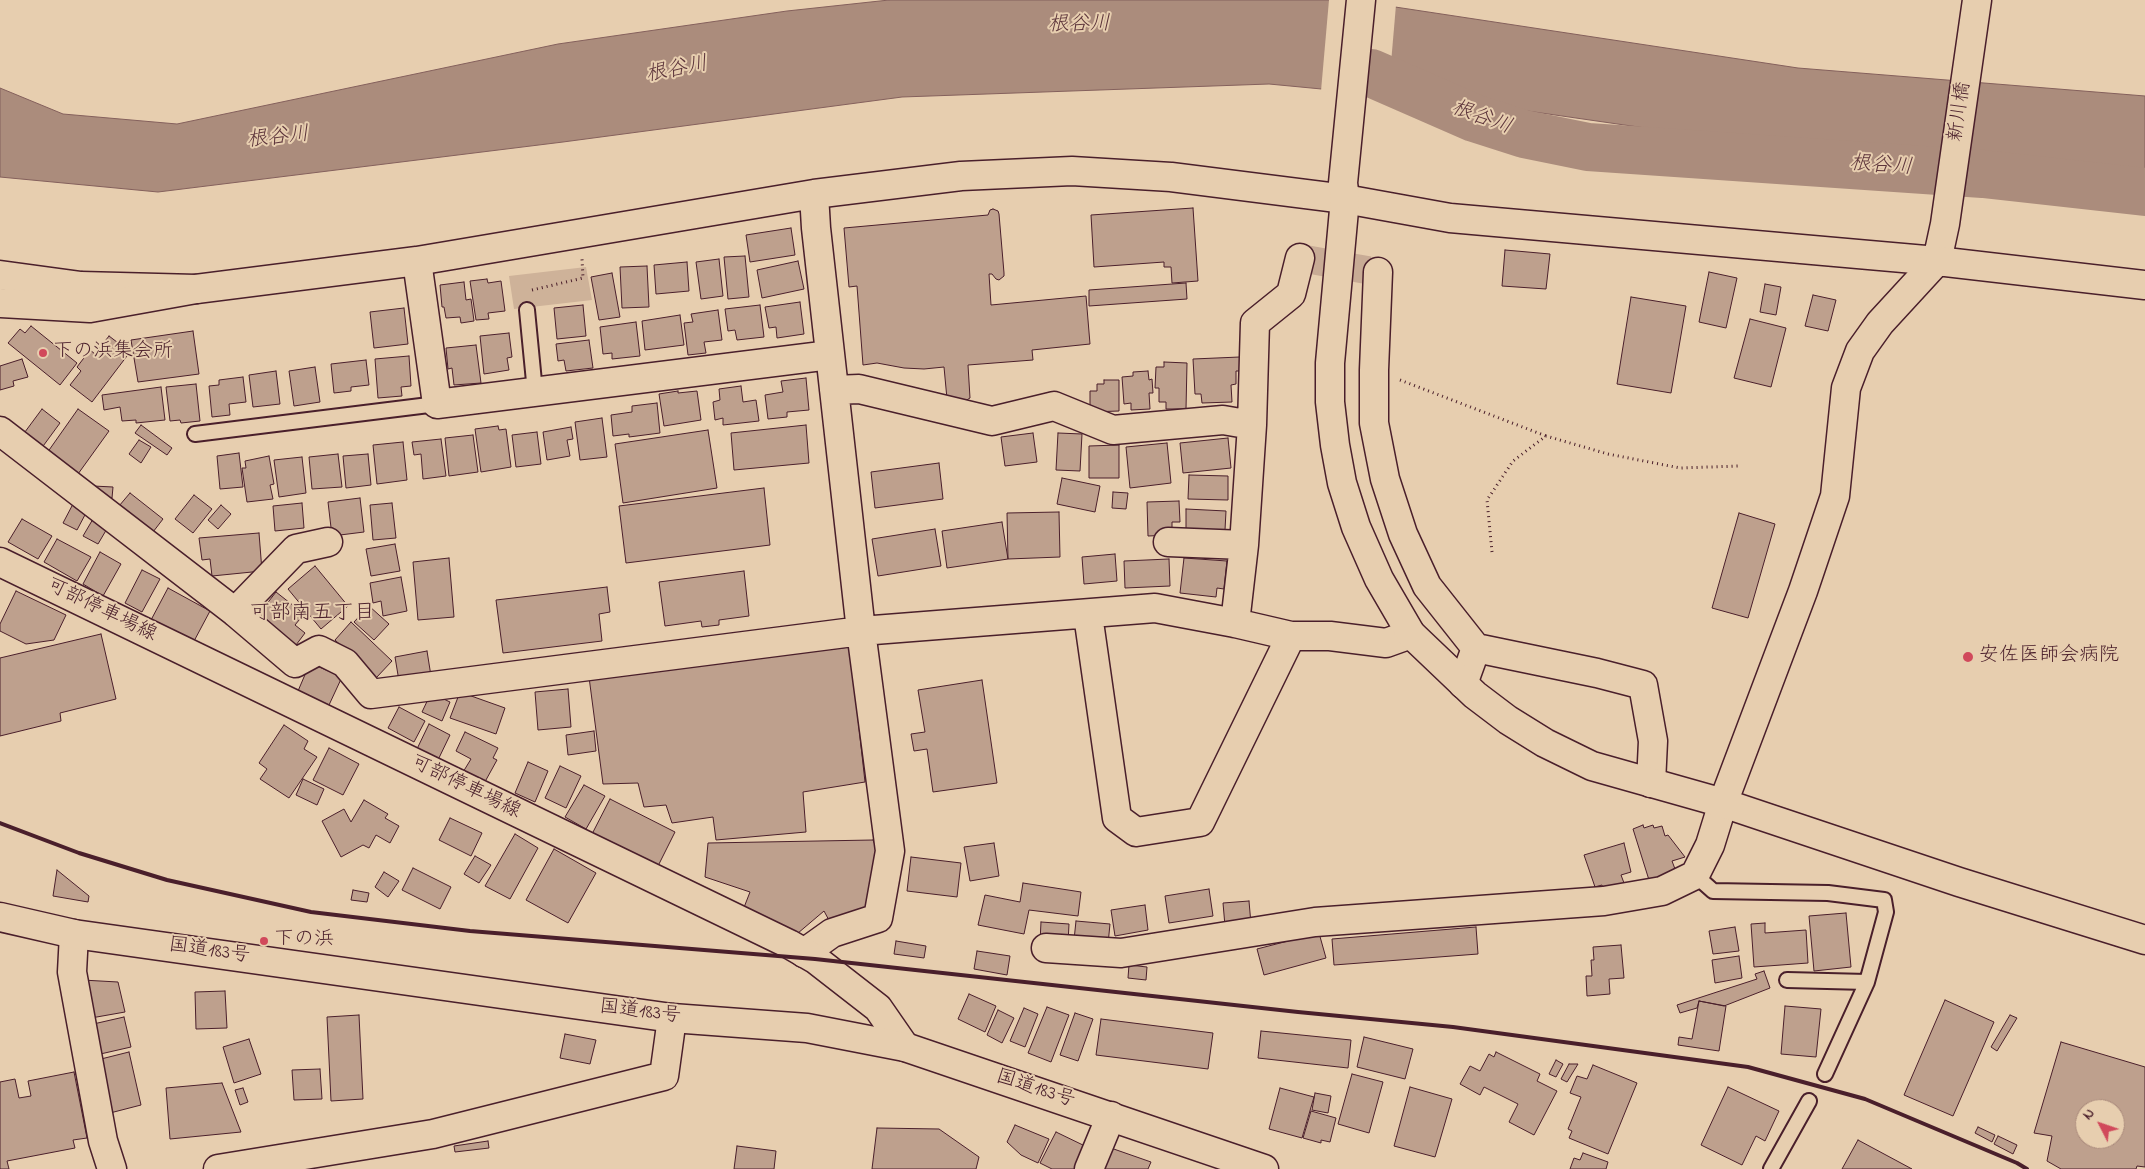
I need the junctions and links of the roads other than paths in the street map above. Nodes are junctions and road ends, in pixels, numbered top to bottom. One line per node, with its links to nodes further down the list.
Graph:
1 (1361, 0): 3 (main road)
2 (1977, 0): 7 (main road, 新川橋)
3 (1344, 191): 4 (main road); 7 (main road); 29 (main road)
4 (814, 194): 6 (main road); 14 (main road)
5 (1300, 258): 18 (main road)
6 (417, 261): 11 (main road); 17 (main road)
7 (1937, 261): 10 (main road); 34 (main road)
8 (1378, 272): 31 (main road)
9 (0, 275): 11 (main road)
10 (2145, 284)
11 (196, 289): 12 (main road)
12 (0, 303)
13 (527, 310): 16 (lane)
14 (830, 355): 15 (main road); 16 (main road)
15 (834, 390): 18 (main road); 28 (main road)
16 (534, 392): 17 (main road)
17 (437, 404): 20 (lane)
18 (1252, 425): 23 (main road)
19 (0, 431): 25 (main road)
20 (195, 434)
21 (328, 542): 25 (main road)
22 (1168, 542): 23 (main road)
23 (1244, 545): 27 (main road)
24 (0, 562): 40 (main road, 可部停車場線)
25 (235, 612): 28 (main road)
26 (1088, 615): 27 (main road); 28 (main road); 30 (main road)
27 (1235, 623): 30 (main road)
28 (861, 631): 40 (main road)
29 (1411, 634): 30 (main road); 32 (main road)
30 (1290, 636)
31 (1476, 648): 32 (main road); 33 (main road)
32 (1463, 684): 33 (main road)
33 (1651, 783): 34 (main road)
34 (1723, 803): 35 (main road); 38 (main road)
35 (1695, 875): 39 (main road); 42 (lane)
36 (0, 917): 37 (main road, 国道183号)
37 (74, 934): 43 (main road, 国道183号); 48 (main road)
38 (2145, 940)
39 (1046, 948)
40 (804, 953): 44 (main road, 可部停車場線)
41 (1787, 980): 42 (lane)
42 (1867, 982): 45 (lane)
43 (672, 1018): 44 (main road, 国道183号); 49 (main road)
44 (905, 1047): 47 (main road, 国道183号)
45 (1825, 1074)
46 (1809, 1101): 52 (lane)
47 (1111, 1116): 50 (main road); 51 (main road, 国道183号)
48 (112, 1169)
49 (218, 1169)
50 (1089, 1169)
51 (1264, 1169)
52 (1771, 1169)

